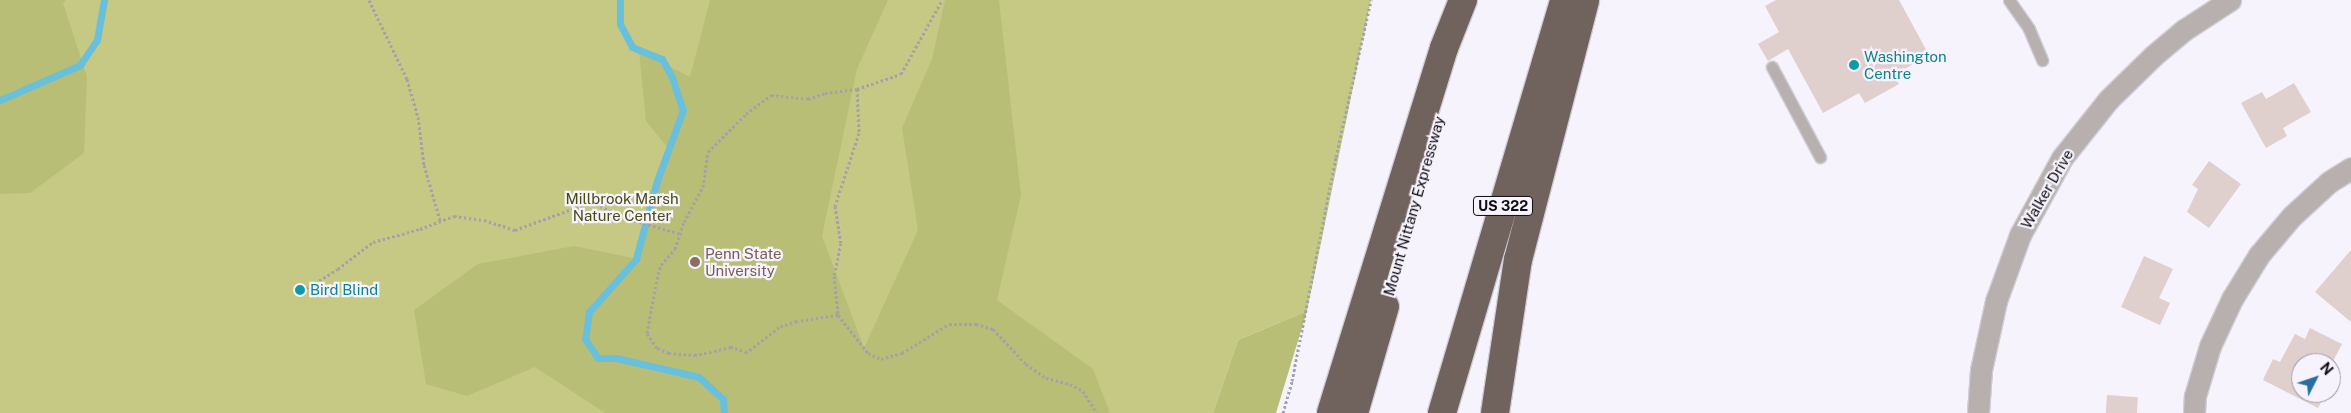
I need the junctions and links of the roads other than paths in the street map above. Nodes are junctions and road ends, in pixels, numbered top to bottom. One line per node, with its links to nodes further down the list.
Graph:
1 (1463, 0): 11 (highway)
2 (1475, 0): 12 (highway, Mount Nittany Expressway)
3 (1564, 0): 13 (highway, US 322)
4 (1585, 0): 14 (highway)
5 (2010, 0): 7 (lane)
6 (2230, 0): 15 (street, Walker Drive)
7 (2042, 60)
8 (1772, 67): 9 (lane)
9 (1820, 157)
10 (2351, 168): 16 (street)
11 (1331, 413)
12 (1354, 413)
13 (1442, 413)
14 (1495, 413)
15 (1978, 413)
16 (2194, 413)

